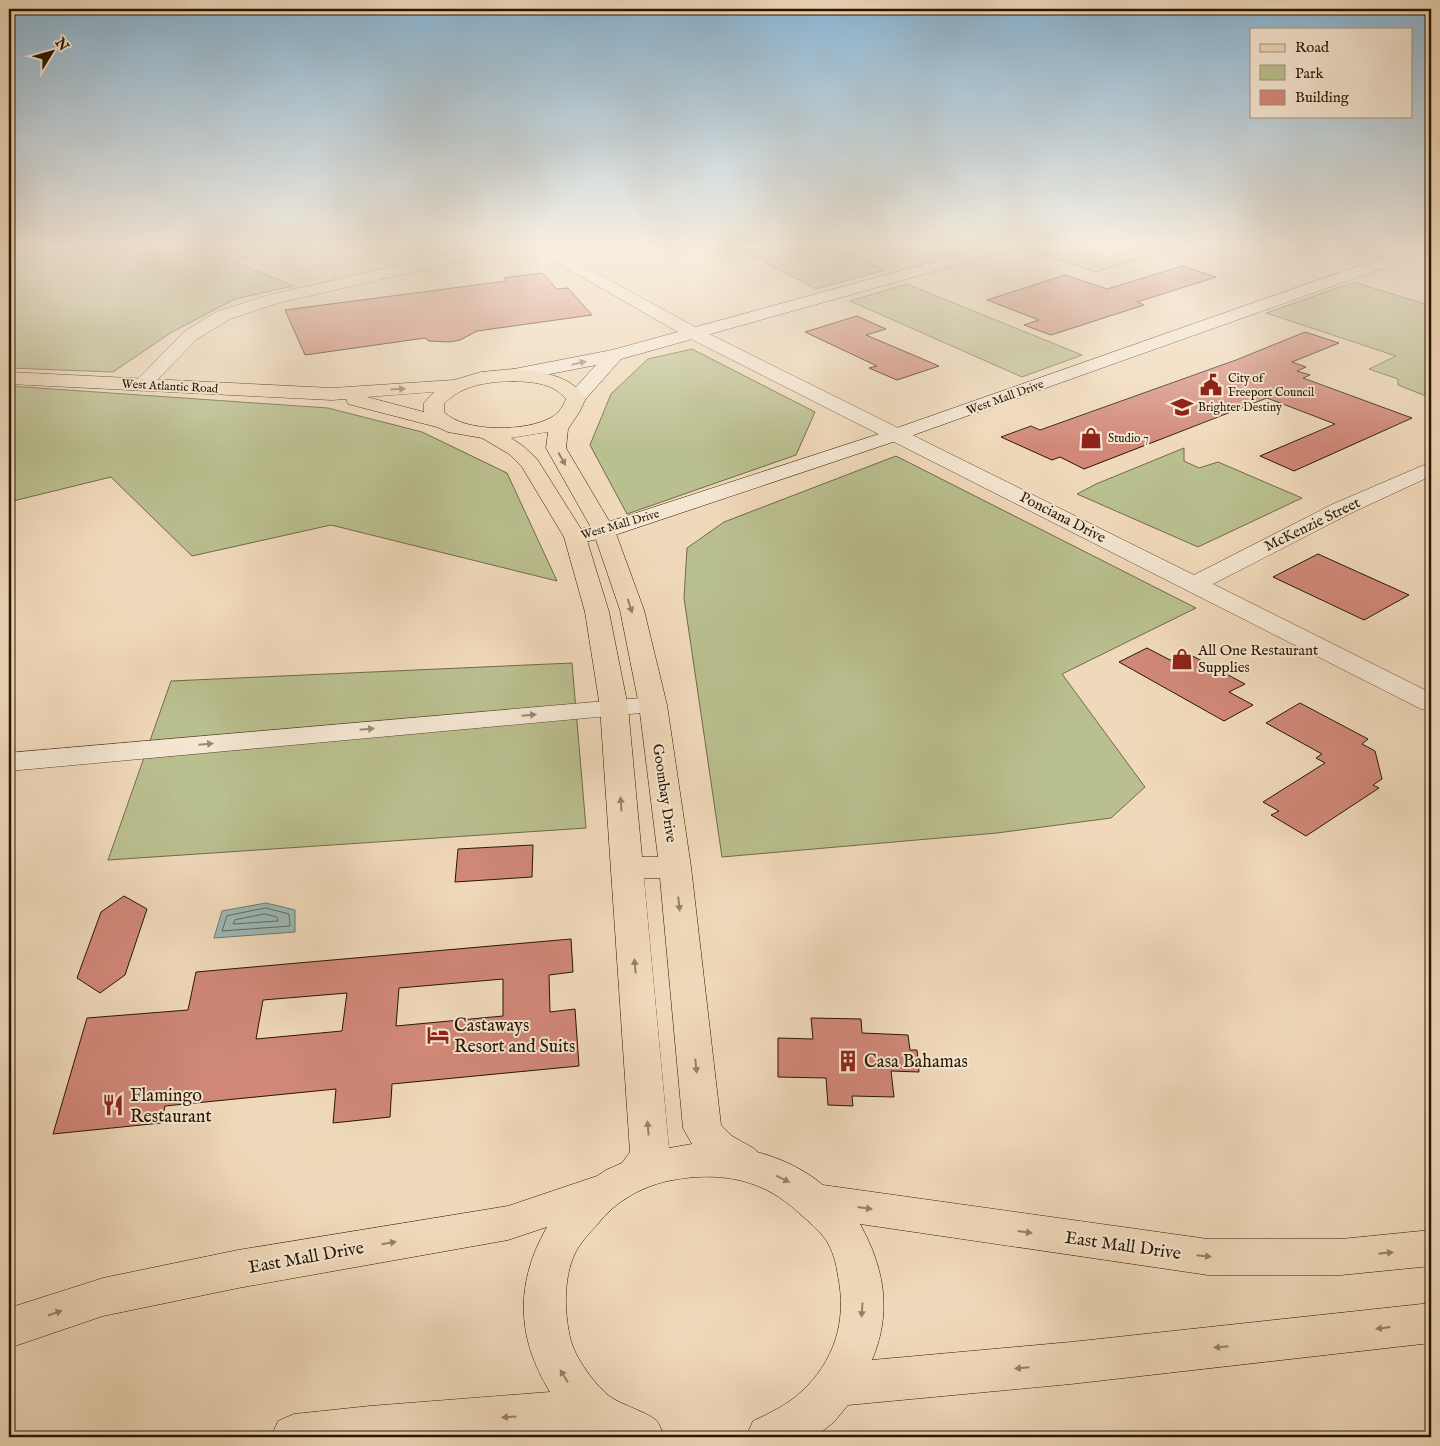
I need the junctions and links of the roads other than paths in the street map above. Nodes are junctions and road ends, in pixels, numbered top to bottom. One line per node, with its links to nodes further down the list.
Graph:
1 (234, 311): 9 (street)
2 (654, 311): 5 (street, Ponciana Drive)
3 (771, 311): 5 (street)
4 (1245, 311): 15 (street, West Mall Drive)
5 (693, 333): 6 (street); 15 (street, Ponciana Drive)
6 (615, 355): 7 (street, one-way to 6); 12 (street)
7 (514, 375): 10 (main road); 12 (main road)
8 (9, 378): 9 (main road, West Atlantic Road)
9 (141, 385): 11 (main road, West Atlantic Road)
10 (457, 385): 11 (main road, West Atlantic Road, one-way to 10); 13 (main road)
11 (332, 394): 13 (main road, West Atlantic Road)
12 (572, 407): 14 (main road); 17 (main road, Goombay Drive, one-way to 17)
13 (442, 422): 14 (main road, West Atlantic Road)
14 (489, 434): 18 (main road)
15 (898, 434): 17 (street, West Mall Drive); 19 (street, Ponciana Drive)
16 (1431, 468): 19 (street, McKenzie Street)
17 (604, 531): 18 (street, West Mall Drive); 21 (main road, Goombay Drive, one-way to 21)
18 (575, 537): 22 (main road)
19 (1195, 584): 20 (street, Ponciana Drive)
20 (1431, 703)
21 (653, 705): 22 (street); 24 (main road, Goombay Drive)
22 (614, 707): 23 (street, one-way to 22); 25 (main road, one-way to 22)
23 (9, 762)
24 (675, 866): 25 (main road); 26 (main road, Goombay Drive, one-way to 26)
25 (626, 868): 27 (main road, one-way to 25)
26 (752, 1166): 27 (main road, East Mall Drive); 28 (main road, one-way to 28)
27 (620, 1181): 31 (main road, East Mall Drive, one-way to 27); 33 (main road, one-way to 27)
28 (816, 1201): 29 (main road, East Mall Drive, one-way to 29); 32 (main road, one-way to 32)
29 (1431, 1248)
30 (1431, 1322): 32 (main road, one-way to 32)
31 (9, 1328)
32 (837, 1385): 36 (main road)
33 (593, 1412): 34 (main road, one-way to 34); 35 (main road)
34 (294, 1437)
35 (641, 1437)
36 (769, 1437)

